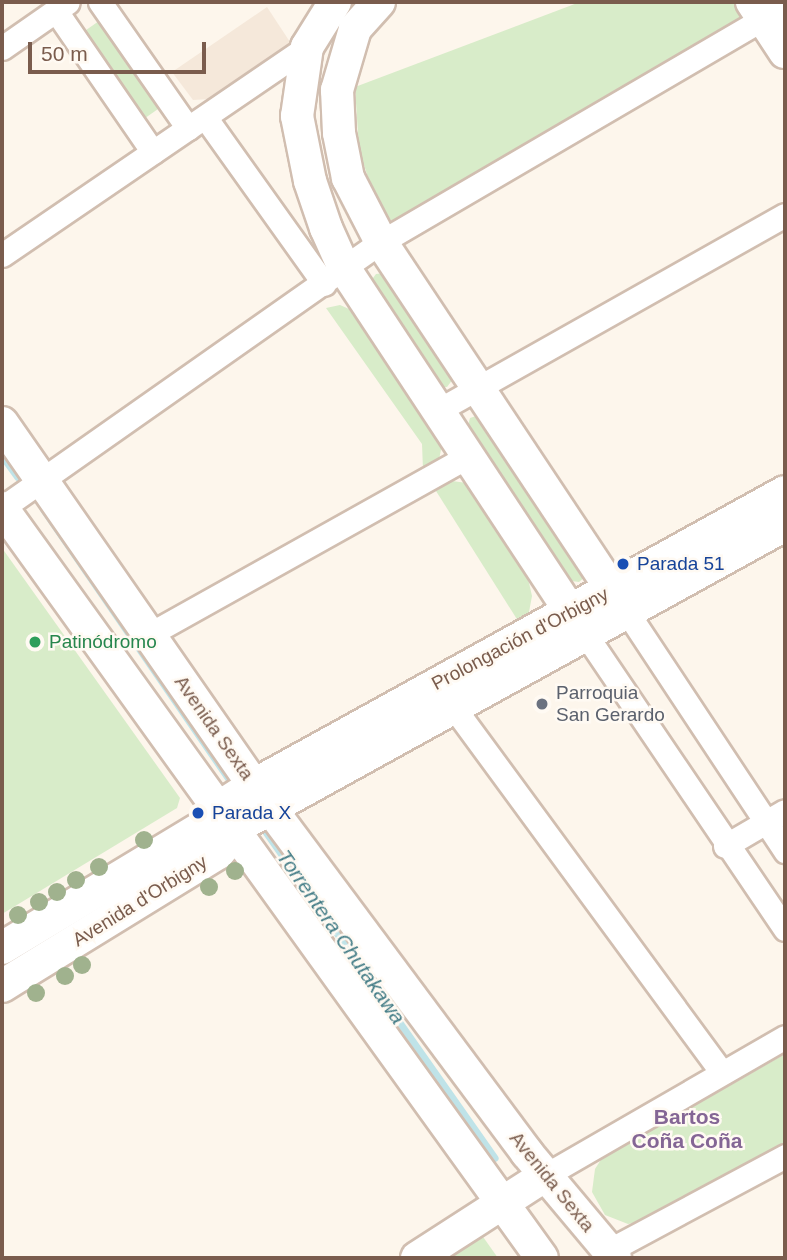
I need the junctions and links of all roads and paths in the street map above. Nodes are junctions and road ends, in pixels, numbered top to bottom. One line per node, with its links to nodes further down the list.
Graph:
1 (100, 2): 9 (street)
2 (335, 2): 6 (main road)
3 (379, 2): 12 (main road)
4 (62, 6): 7 (street); 10 (street)
5 (774, 6): 8 (main road); 12 (street)
6 (307, 47): 9 (street); 14 (main road)
7 (2, 48)
8 (785, 52)
9 (197, 122): 10 (street); 14 (street)
10 (153, 152): 13 (street)
11 (785, 215): 15 (street)
12 (381, 242): 14 (street); 15 (main road)
13 (2, 254)
14 (334, 276): 16 (main road); 20 (street)
15 (476, 386): 16 (street); 22 (main road)
16 (437, 411): 18 (main road)
17 (2, 424): 20 (main road, Avenida Sexta)
18 (467, 457): 23 (main road); 24 (street)
19 (785, 492): 22 (main road, Prolongación d'Orbigny)
20 (20, 496): 24 (main road, Avenida Sexta); 26 (main road, Avenida Sexta)
21 (785, 525): 22 (main road, Prolongación d'Orbigny)
22 (620, 600): 23 (main road, Prolongación d'Orbigny); 28 (street)
23 (577, 624): 25 (main road, Prolongación d'Orbigny); 29 (street)
24 (150, 634): 26 (main road, Avenida Sexta)
25 (445, 695): 26 (main road, Prolongación d'Orbigny); 35 (street)
26 (247, 808): 32 (main road, Avenida d'Orbigny); 33 (main road, Avenida d'Orbigny); 37 (main road, Avenida Sexta); 37 (main road, Avenida Sexta)
27 (785, 811): 28 (street)
28 (765, 822): 29 (street); 30 (street)
29 (725, 846): 31 (street)
30 (785, 851)
31 (785, 929)
32 (2, 948)
33 (2, 986)
34 (785, 1037): 35 (street)
35 (722, 1073): 37 (street)
36 (785, 1156): 38 (street)
37 (523, 1190): 38 (main road, Avenida Sexta); 39 (main road); 40 (main road, Avenida Sexta)
38 (605, 1256)
39 (417, 1258)
40 (542, 1258)

